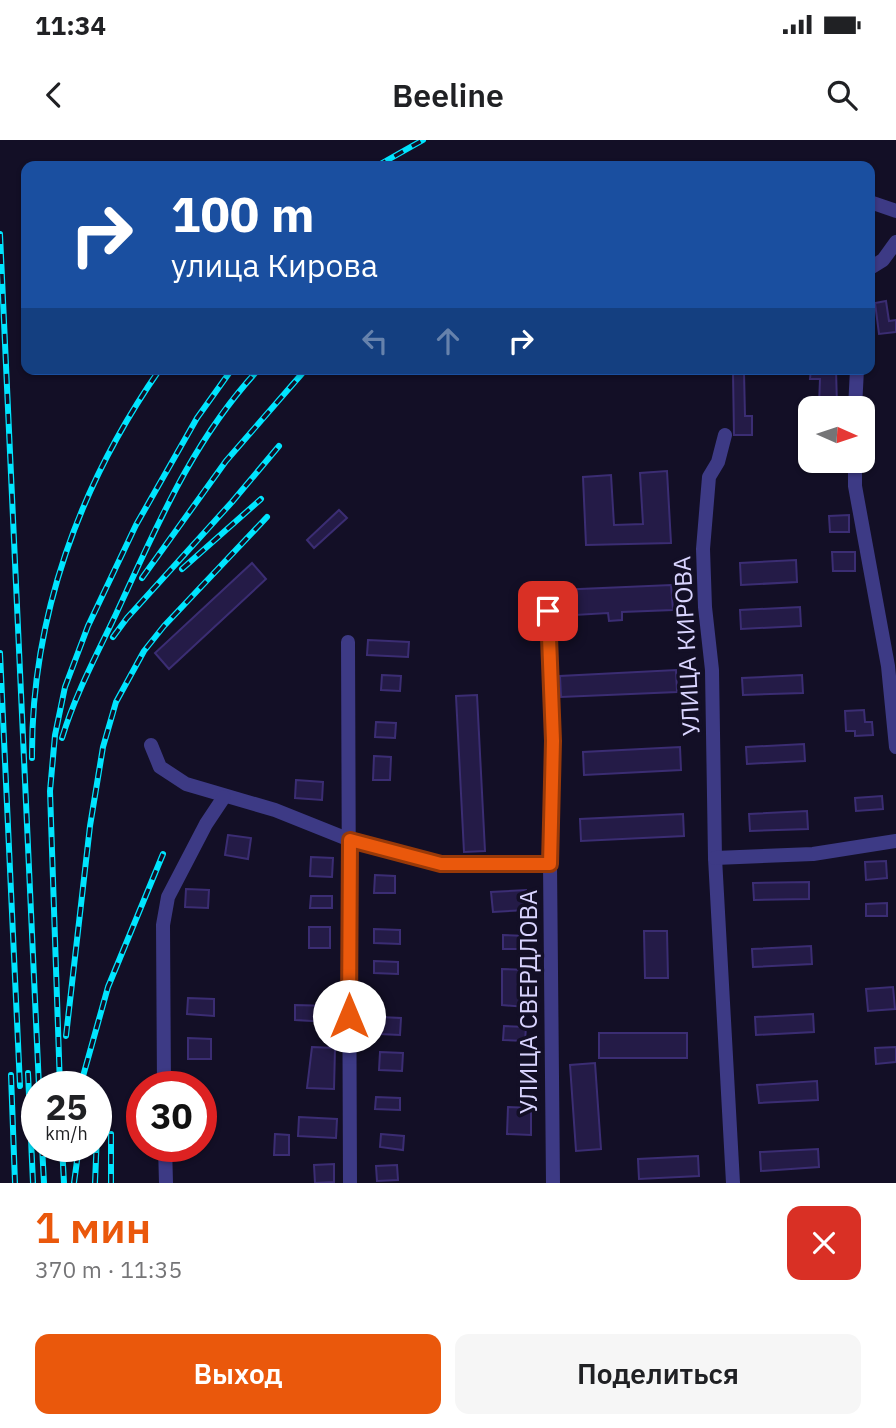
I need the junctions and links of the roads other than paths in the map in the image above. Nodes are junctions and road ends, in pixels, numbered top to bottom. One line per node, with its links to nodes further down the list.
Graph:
1 (875, 204): 2 (street)
2 (896, 211)
3 (896, 243): 4 (street)
4 (875, 265)
5 (857, 375): 6 (street)
6 (856, 396)
7 (725, 435): 16 (street, УЛИЦА КИРОВА)
8 (855, 473): 12 (street)
9 (548, 611): 17 (street, УЛИЦА СВЕРДЛОВА)
10 (348, 642): 14 (street)
11 (151, 745): 13 (street)
12 (896, 747)
13 (224, 797): 14 (street); 18 (street)
14 (350, 840): 17 (street); 21 (street)
15 (896, 841): 16 (street)
16 (715, 858): 23 (street, УЛИЦА КИРОВА)
17 (550, 864): 22 (street, УЛИЦА СВЕРДЛОВА)
18 (164, 1071)
19 (165, 1162): 20 (street)
20 (166, 1183)
21 (350, 1183)
22 (553, 1183)
23 (733, 1183)

